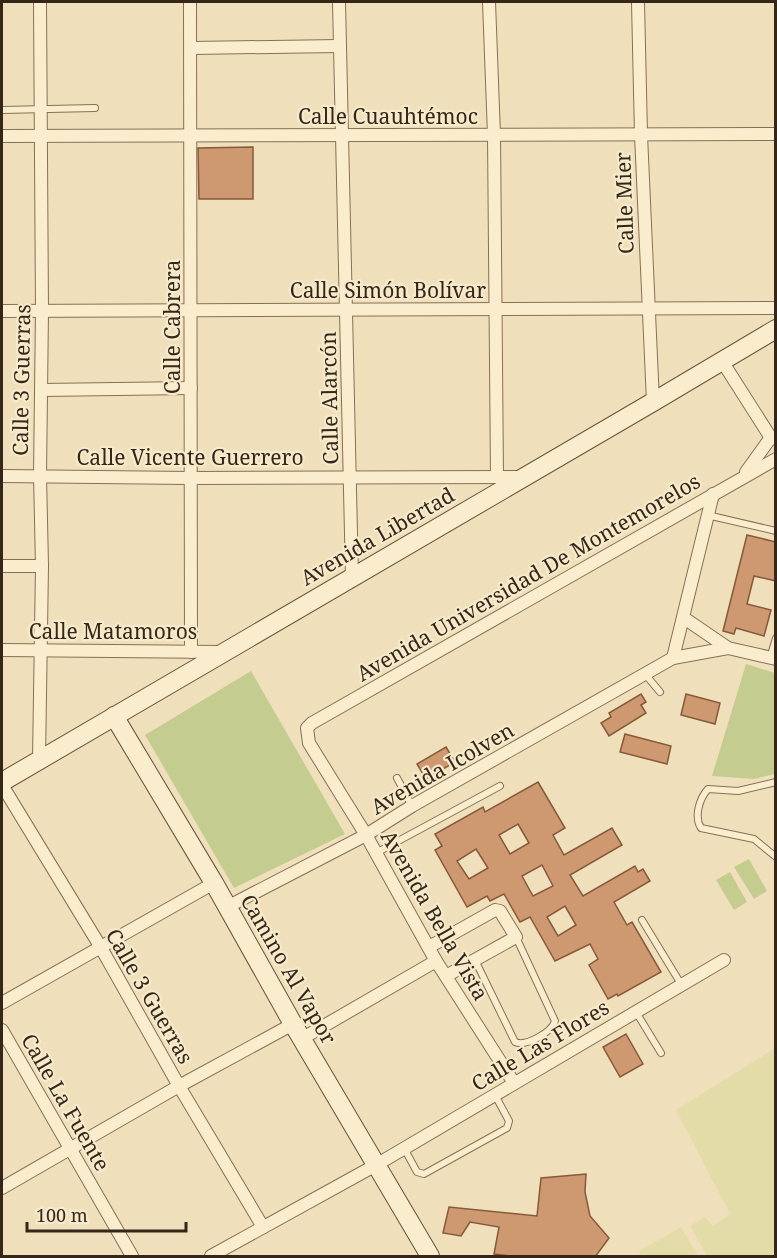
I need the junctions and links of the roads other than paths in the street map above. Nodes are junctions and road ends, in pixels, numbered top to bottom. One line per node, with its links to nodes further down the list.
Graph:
1 (40, 2): 9 (street, Calle 3 Guerras)
2 (190, 2): 7 (street, Calle Cabrera)
3 (339, 2): 6 (street, Calle Alarcón)
4 (489, 2): 12 (street)
5 (638, 2): 13 (street, Calle Mier)
6 (339, 46): 7 (street); 17 (street, Calle Alarcón)
7 (191, 48): 16 (street, Calle Cabrera)
8 (95, 108): 9 (lane)
9 (41, 109): 10 (lane); 15 (street, Calle 3 Guerras)
10 (2, 110)
11 (776, 134): 13 (street, Calle Cuauhtémoc)
12 (494, 135): 13 (street, Calle Cuauhtémoc); 17 (street, Calle Cuauhtémoc); 19 (street)
13 (641, 135): 20 (street, Calle Mier)
14 (2, 136): 15 (street, Calle Cuauhtémoc)
15 (42, 136): 16 (street, Calle Cuauhtémoc); 23 (street, Calle 3 Guerras)
16 (189, 136): 17 (street, Calle Cuauhtémoc); 21 (street, Calle Cabrera)
17 (341, 136): 24 (street, Calle Alarcón)
18 (776, 308): 20 (street, Calle Simón Bolívar)
19 (495, 309): 20 (street, Calle Simón Bolívar); 24 (street, Calle Simón Bolívar); 35 (street)
20 (649, 309): 29 (street, Calle Mier)
21 (192, 310): 23 (street, Calle Simón Bolívar); 24 (street, Calle Simón Bolívar); 27 (street, Calle Cabrera)
22 (2, 311): 23 (street, Calle Simón Bolívar)
23 (42, 311): 28 (street, Calle 3 Guerras)
24 (348, 311): 34 (street, Calle Alarcón)
25 (776, 329): 26 (street, Avenida Libertad)
26 (722, 361): 29 (street, Avenida Libertad); 30 (street)
27 (191, 388): 28 (street); 37 (street, Calle Cabrera)
28 (42, 390): 32 (street, Calle 3 Guerras)
29 (653, 402): 36 (street, Avenida Libertad)
30 (770, 440): 31 (street); 38 (street)
31 (776, 456): 38 (street, Avenida Universidad De Montemorelos)
32 (40, 475): 33 (street, Calle Vicente Guerrero); 37 (street, Calle Vicente Guerrero); 43 (street, Calle 3 Guerras)
33 (2, 476)
34 (350, 477): 35 (street, Calle Vicente Guerrero); 37 (street, Calle Vicente Guerrero); 44 (street, Calle Alarcón)
35 (497, 477): 36 (street, Calle Vicente Guerrero)
36 (522, 477): 44 (street, Avenida Libertad)
37 (190, 478): 50 (street, Calle Cabrera)
38 (742, 478): 39 (street, Avenida Universidad De Montemorelos)
39 (712, 494): 40 (street); 57 (street, Avenida Universidad De Montemorelos)
40 (707, 515): 41 (lane); 45 (street)
41 (776, 531)
42 (2, 566): 43 (street)
43 (42, 566): 49 (street, Calle 3 Guerras)
44 (352, 578): 51 (street, Avenida Libertad)
45 (684, 618): 47 (street); 52 (street)
46 (776, 638): 53 (lane)
47 (728, 648): 52 (street, Avenida Icolven); 53 (street)
48 (2, 650): 49 (street, Calle Matamoros)
49 (40, 650): 50 (street, Calle Matamoros); 58 (street, Calle 3 Guerras)
50 (191, 652): 51 (street, Calle Matamoros)
51 (224, 652): 56 (street, Avenida Libertad)
52 (674, 658): 54 (street, Avenida Icolven)
53 (773, 658)
54 (645, 674): 55 (lane); 63 (street, Avenida Icolven)
55 (660, 692)
56 (114, 716): 58 (street, Avenida Libertad); 67 (street, Camino Al Vapor)
57 (306, 735): 64 (street, Avenida Bella Vista)
58 (39, 759): 60 (street, Avenida Libertad)
59 (397, 778): 63 (lane)
60 (2, 783): 71 (street, Calle 3 Guerras)
61 (776, 783): 66 (lane)
62 (500, 786): 65 (lane)
63 (412, 806): 64 (street, Avenida Icolven)
64 (366, 835): 65 (street, Avenida Bella Vista); 68 (street, Avenida Icolven)
65 (376, 853): 72 (street, Avenida Bella Vista)
66 (776, 857)
67 (214, 883): 68 (street, Camino Al Vapor); 71 (street)
68 (227, 907): 81 (street, Camino Al Vapor)
69 (642, 920): 77 (lane)
70 (516, 937): 72 (street); 73 (street); 73 (lane)
71 (100, 946): 78 (street); 84 (street, Calle 3 Guerras)
72 (429, 947): 75 (street, Avenida Bella Vista)
73 (475, 960): 76 (street)
74 (724, 960): 77 (street, Calle Las Flores)
75 (436, 961): 76 (street, Avenida Bella Vista); 81 (street)
76 (446, 976): 83 (street, Avenida Bella Vista)
77 (681, 984): 79 (street, Calle Las Flores)
78 (2, 1003)
79 (636, 1011): 82 (lane); 83 (street, Calle Las Flores)
80 (2, 1030): 86 (street, Calle La Fuente)
81 (298, 1031): 84 (street); 88 (street, Camino Al Vapor)
82 (661, 1053)
83 (514, 1083): 85 (street, Calle Las Flores)
84 (179, 1086): 86 (street); 90 (street, Calle 3 Guerras)
85 (495, 1095): 87 (street, Calle Las Flores); 87 (lane)
86 (71, 1148): 89 (street); 92 (street, Calle La Fuente)
87 (404, 1148): 88 (street, Calle Las Flores)
88 (376, 1165): 90 (street, Calle Las Flores); 91 (street, Camino Al Vapor)
89 (2, 1188)
90 (263, 1227): 93 (street, Calle Las Flores)
91 (427, 1251)
92 (132, 1257)
93 (211, 1257)

